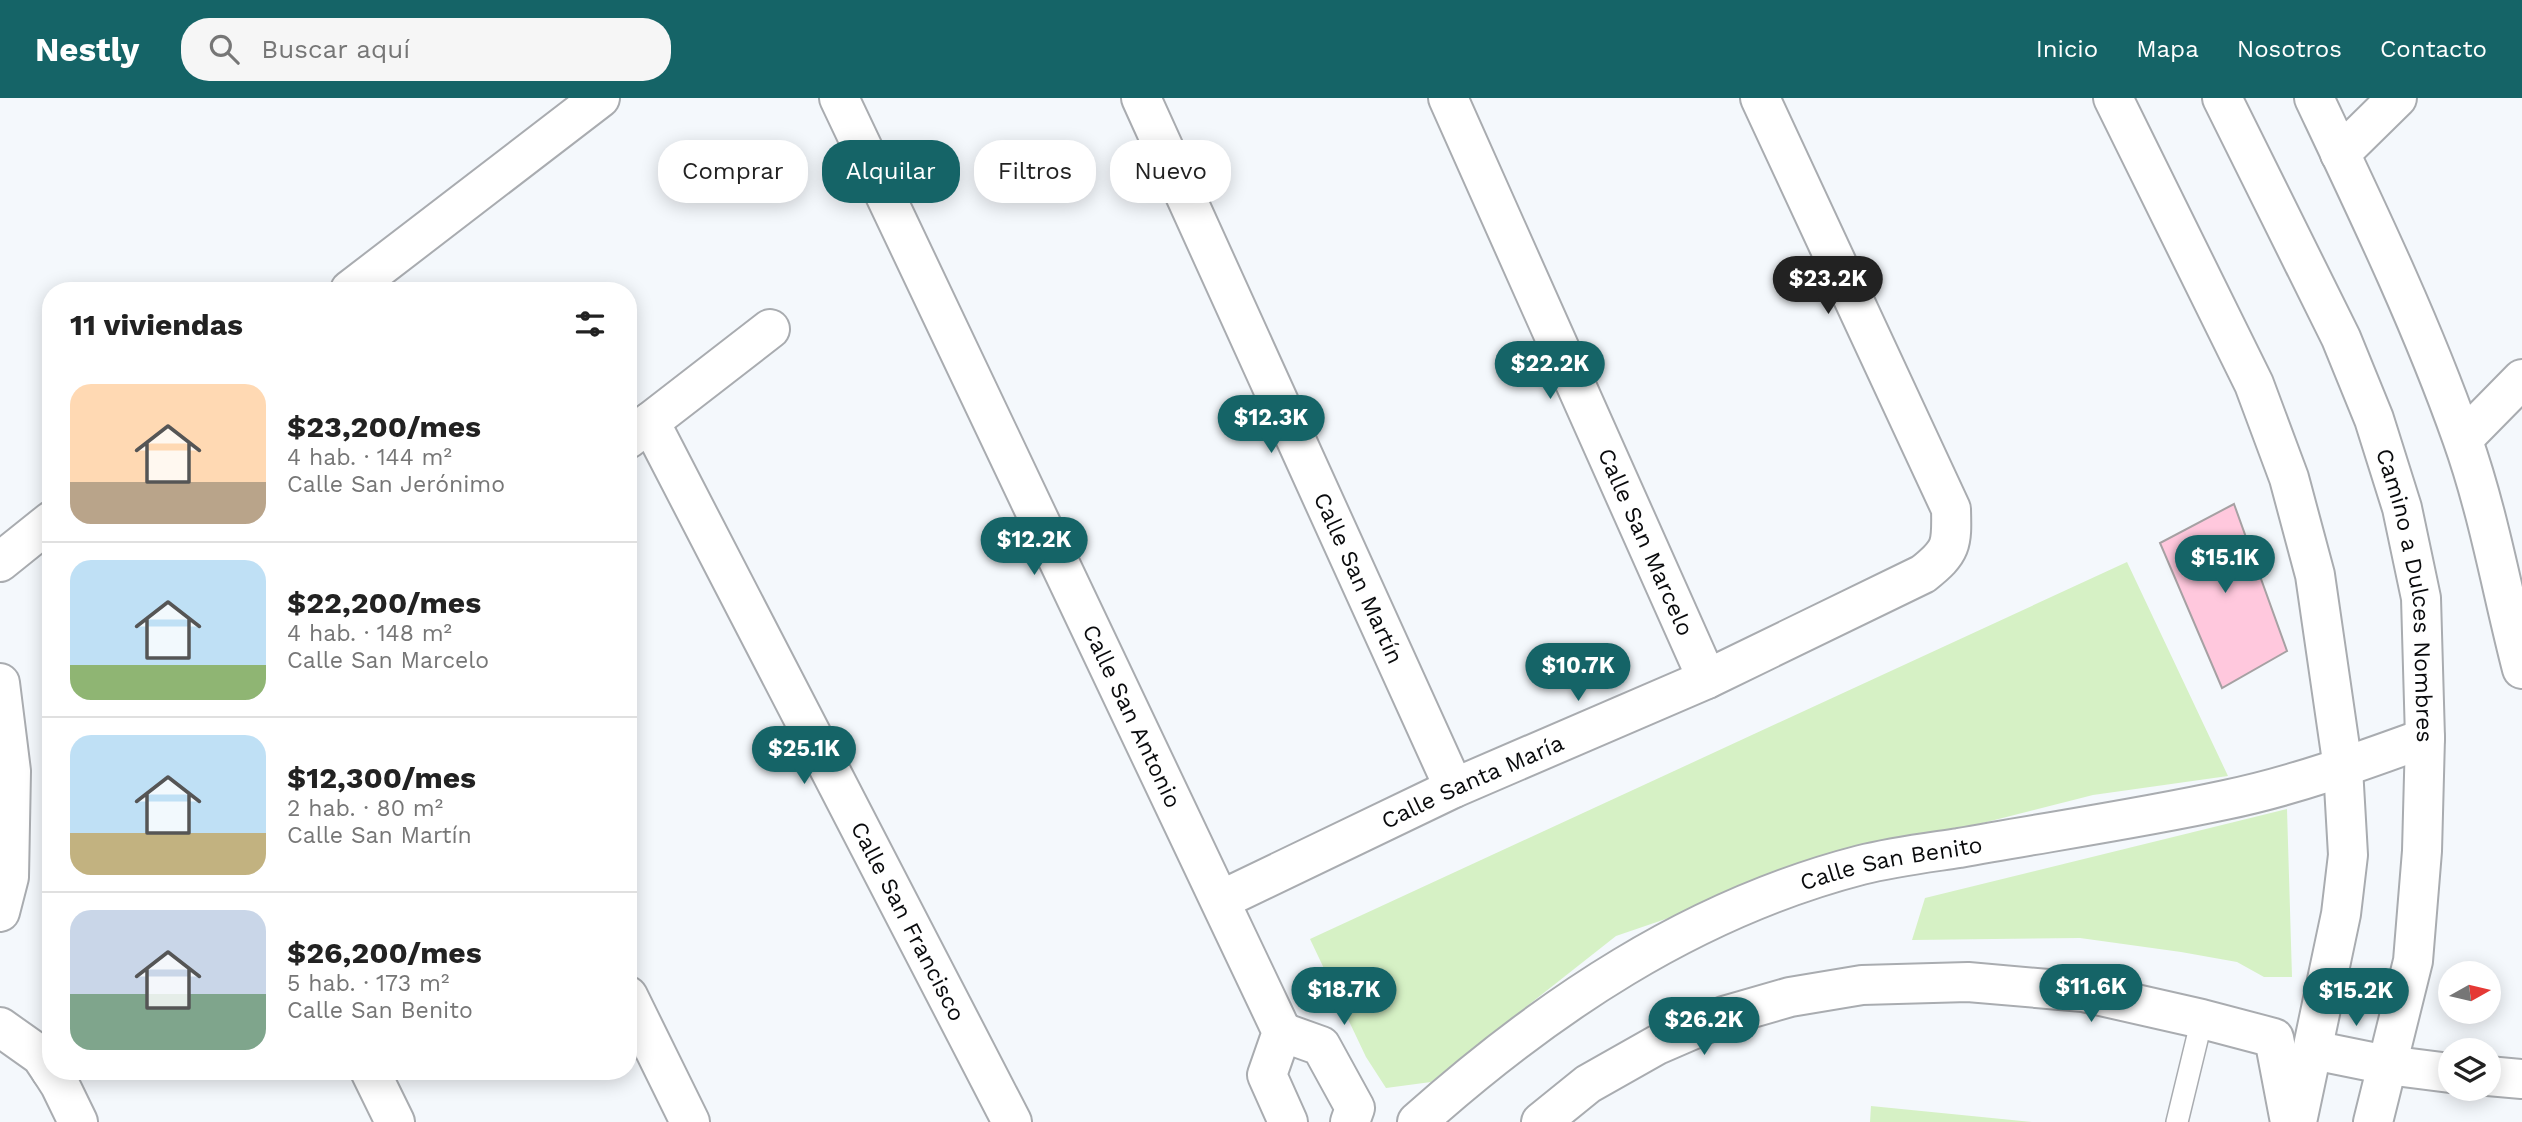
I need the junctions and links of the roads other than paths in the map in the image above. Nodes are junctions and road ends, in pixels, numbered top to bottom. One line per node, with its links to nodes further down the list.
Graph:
1 (600, 98): 11 (street)
2 (839, 98): 24 (street, Calle San Antonio)
3 (1141, 98): 23 (street, Calle San Martín)
4 (1448, 98): 19 (street, Calle San Marcelo)
5 (1760, 98): 19 (street, Calle Santa María)
6 (2113, 98): 22 (street)
7 (2222, 98): 21 (street, Camino a Dulces Nombres)
8 (2314, 98): 10 (street)
9 (2397, 98): 10 (street)
10 (2340, 154): 15 (street)
11 (360, 282)
12 (770, 329): 14 (street)
13 (2522, 379): 15 (street)
14 (639, 430): 41 (street, Calle San Francisco)
15 (2463, 439): 18 (street)
16 (42, 528): 17 (street)
17 (0, 562)
18 (2522, 669)
19 (1707, 680): 23 (street, Calle Santa María)
20 (0, 683): 25 (street)
21 (2424, 738): 22 (street, Calle San Benito); 32 (street, Camino a Dulces Nombres)
22 (2343, 768): 30 (street); 44 (street, Calle San Benito)
23 (1454, 788): 24 (street, Calle Santa María)
24 (1221, 900): 29 (street, Calle San Antonio)
25 (0, 912)
26 (637, 1014): 40 (street)
27 (2202, 1018): 45 (street); 46 (lane); 47 (street)
28 (0, 1027): 31 (street)
29 (1282, 1032): 42 (street); 43 (street)
30 (2313, 1050): 32 (street); 48 (street)
31 (42, 1058)
32 (2388, 1065): 33 (street); 49 (street, Camino a Dulces Nombres)
33 (2438, 1071)
34 (2501, 1077): 35 (street)
35 (2522, 1079)
36 (57, 1080): 38 (street)
37 (374, 1080): 39 (street)
38 (78, 1122)
39 (395, 1122)
40 (690, 1122)
41 (1012, 1122)
42 (1288, 1122)
43 (1350, 1122)
44 (1417, 1122)
45 (1541, 1122)
46 (2177, 1122)
47 (2290, 1122)
48 (2297, 1122)
49 (2373, 1122)

